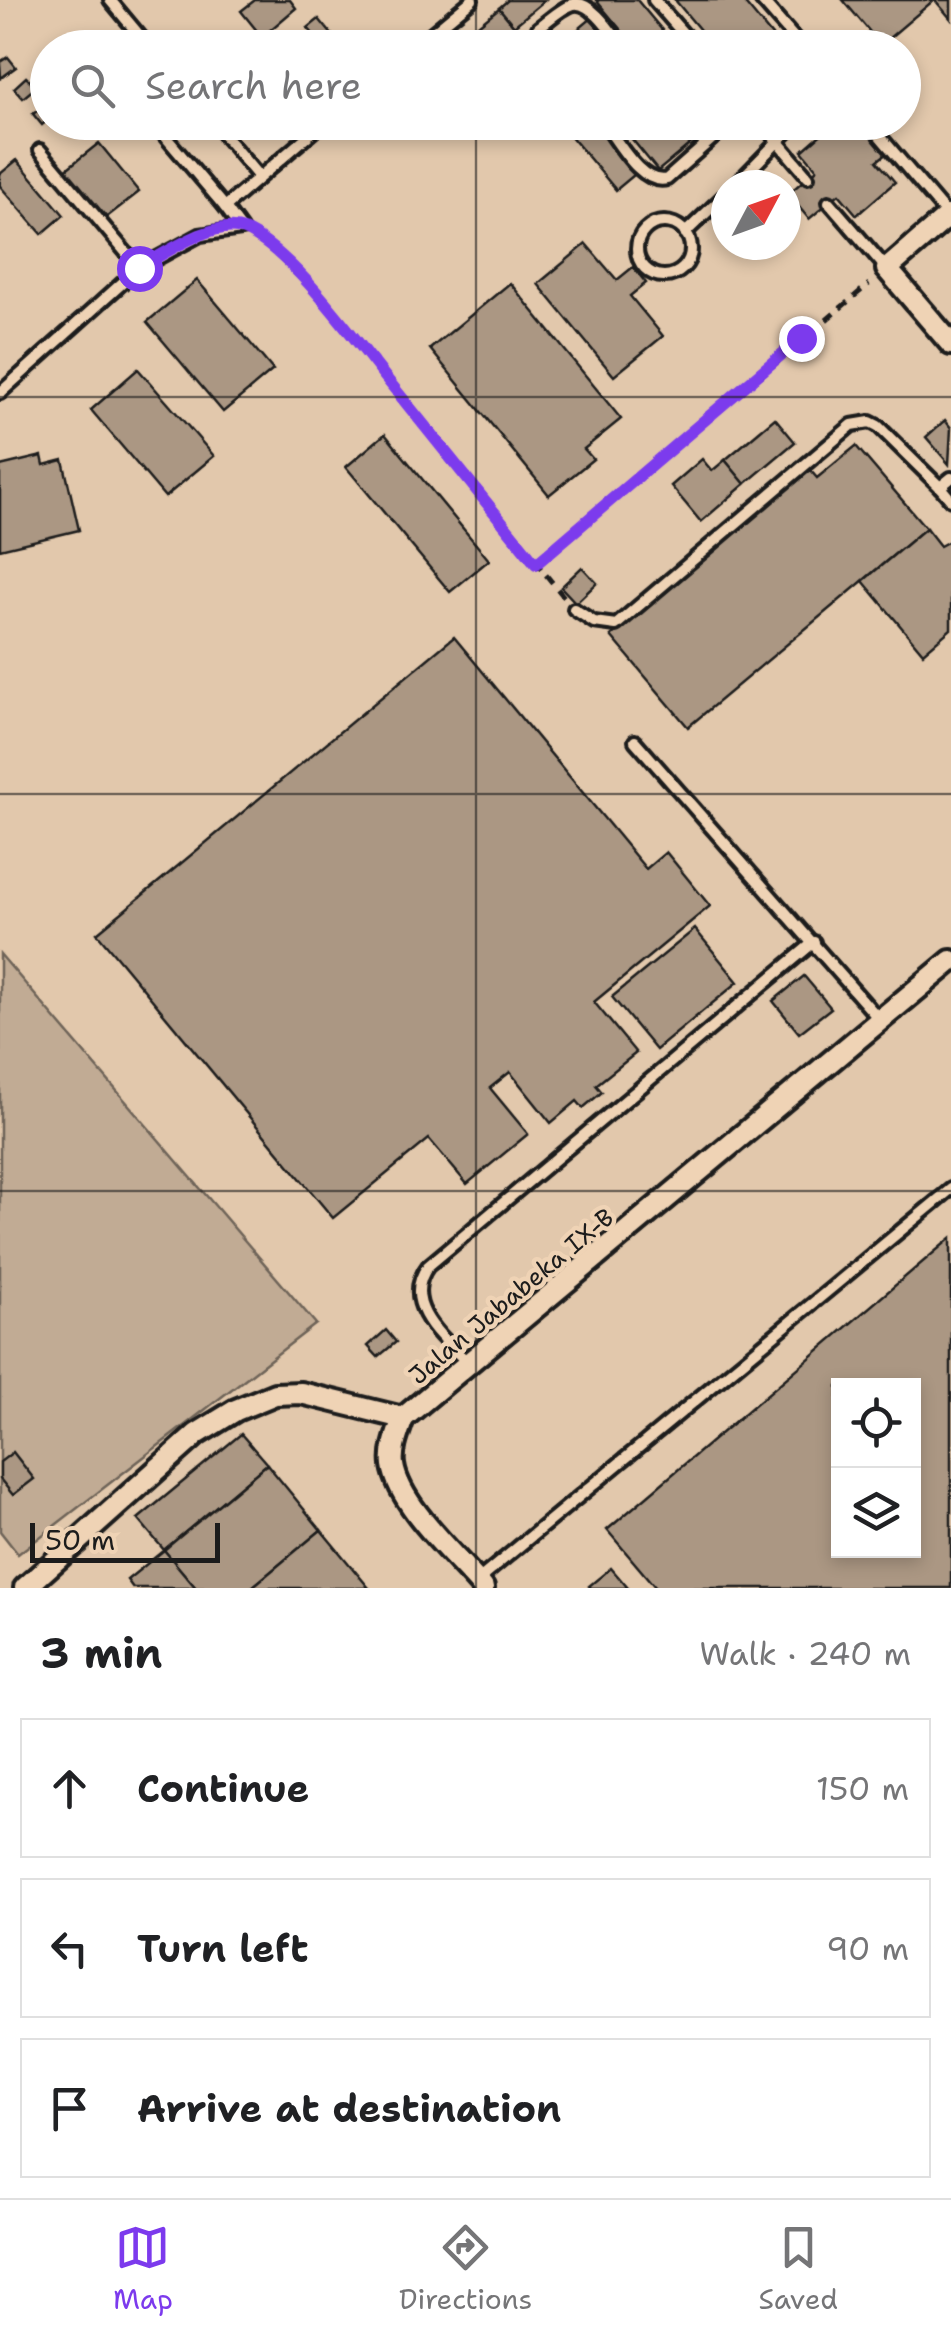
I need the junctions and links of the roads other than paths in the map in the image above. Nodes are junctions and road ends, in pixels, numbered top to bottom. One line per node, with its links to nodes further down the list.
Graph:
1 (110, 0): 5 (lane)
2 (472, 0): 6 (lane)
3 (654, 0): 9 (lane)
4 (762, 0): 10 (lane)
5 (135, 30)
6 (436, 30)
7 (538, 30): 8 (lane)
8 (607, 30)
9 (680, 30)
10 (788, 30)
11 (168, 140): 27 (lane)
12 (228, 140): 24 (lane)
13 (303, 140): 24 (lane)
14 (617, 140): 20 (lane)
15 (702, 140): 20 (lane)
16 (709, 140): 20 (lane)
17 (777, 140): 21 (lane)
18 (782, 140): 21 (lane)
19 (884, 140): 29 (lane)
20 (705, 143)
21 (779, 143): 23 (lane); 25 (lane)
22 (40, 150): 31 (lane)
23 (751, 170)
24 (259, 177): 27 (lane)
25 (808, 177)
26 (830, 202): 32 (lane)
27 (224, 206): 31 (lane)
28 (711, 208): 30 (lane)
29 (950, 217): 32 (street)
30 (685, 233): 30 (lane)
31 (139, 268): 34 (lane)
32 (887, 269): 33 (street)
33 (951, 344)
34 (0, 394)
35 (951, 478): 36 (lane)
36 (940, 487): 37 (lane); 38 (lane)
37 (951, 500)
38 (574, 608)
39 (635, 741): 40 (lane)
40 (814, 942): 42 (lane); 44 (lane)
41 (951, 961): 42 (street, Jalan Jababeka IX-B)
42 (880, 1020): 44 (street, Jalan Jababeka IX-B)
43 (951, 1188): 46 (lane)
44 (469, 1364): 45 (street, Jalan Jababeka IX-B)
45 (403, 1418): 46 (street); 47 (street, Jalan Jababeka IX-B)
46 (480, 1584)
47 (25, 1588)

